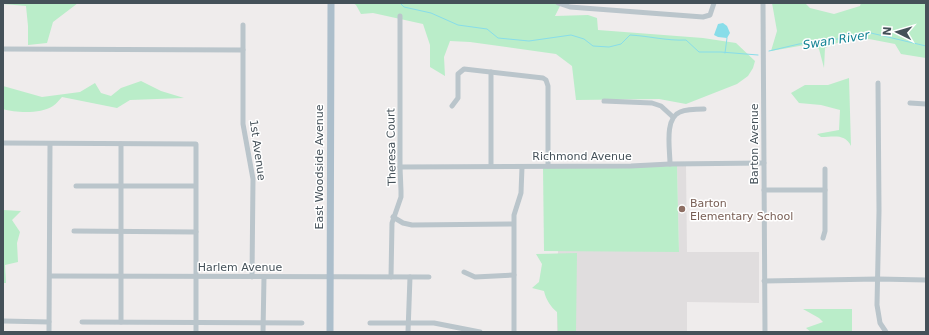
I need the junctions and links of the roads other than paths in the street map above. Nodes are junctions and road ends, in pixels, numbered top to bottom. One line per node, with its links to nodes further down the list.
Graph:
1 (331, 3): 47 (main road, East Woodside Avenue)
2 (558, 3): 6 (street)
3 (602, 3): 6 (street)
4 (764, 3): 22 (street, Barton Avenue)
5 (714, 5): 6 (street)
6 (602, 9)
7 (400, 16): 26 (street, Theresa Court)
8 (243, 25): 10 (street, 1st Avenue)
9 (3, 49): 10 (street)
10 (243, 50): 45 (street, 1st Avenue)
11 (491, 72): 16 (street); 24 (street); 25 (street)
12 (878, 83): 51 (street)
13 (604, 101): 18 (street)
14 (910, 103): 15 (street)
15 (926, 104)
16 (452, 106)
17 (704, 109): 18 (street)
18 (673, 117): 23 (street)
19 (3, 143): 20 (street)
20 (50, 144): 21 (street); 42 (street)
21 (121, 144): 30 (street); 31 (street)
22 (764, 163): 23 (street, Richmond Avenue); 32 (street, Barton Avenue)
23 (670, 164): 25 (street, Richmond Avenue)
24 (491, 166): 26 (street, Richmond Avenue); 27 (street, Richmond Avenue)
25 (548, 166): 27 (street, Richmond Avenue)
26 (400, 167): 34 (street, Theresa Court)
27 (522, 167): 35 (street)
28 (825, 169): 33 (street)
29 (76, 186): 30 (street)
30 (121, 186): 31 (street); 37 (street)
31 (195, 186): 38 (street)
32 (764, 190): 33 (street); 53 (street, Barton Avenue)
33 (825, 190): 39 (street)
34 (393, 217): 35 (street); 48 (street, Theresa Court)
35 (513, 224): 41 (street)
36 (74, 231): 37 (street)
37 (121, 232): 38 (street); 43 (street)
38 (196, 232): 44 (street)
39 (824, 238)
40 (464, 272): 41 (street)
41 (514, 275): 70 (street)
42 (50, 276): 43 (street, Harlem Avenue); 55 (street)
43 (121, 277): 44 (street, Harlem Avenue); 57 (street)
44 (196, 277): 45 (street, Harlem Avenue); 58 (street)
45 (252, 277): 46 (street, Harlem Avenue)
46 (264, 277): 47 (street, Harlem Avenue); 59 (street)
47 (330, 277): 48 (street, Harlem Avenue); 67 (main road, East Woodside Avenue)
48 (391, 277): 49 (street, Harlem Avenue)
49 (410, 277): 50 (street, Harlem Avenue); 62 (street)
50 (429, 278)
51 (878, 278): 52 (street); 53 (street); 72 (street)
52 (926, 280)
53 (764, 281): 71 (street, Barton Avenue)
54 (3, 321): 55 (street)
55 (49, 322): 64 (street)
56 (82, 322): 57 (street)
57 (121, 322): 58 (street)
58 (196, 322): 59 (street); 65 (street)
59 (263, 322): 60 (street); 66 (street)
60 (302, 323)
61 (370, 323): 62 (street)
62 (408, 323): 63 (street); 68 (street)
63 (463, 331): 69 (street)
64 (49, 332)
65 (196, 332)
66 (264, 332)
67 (330, 332)
68 (408, 332)
69 (480, 332)
70 (514, 332)
71 (765, 332)
72 (886, 332)

